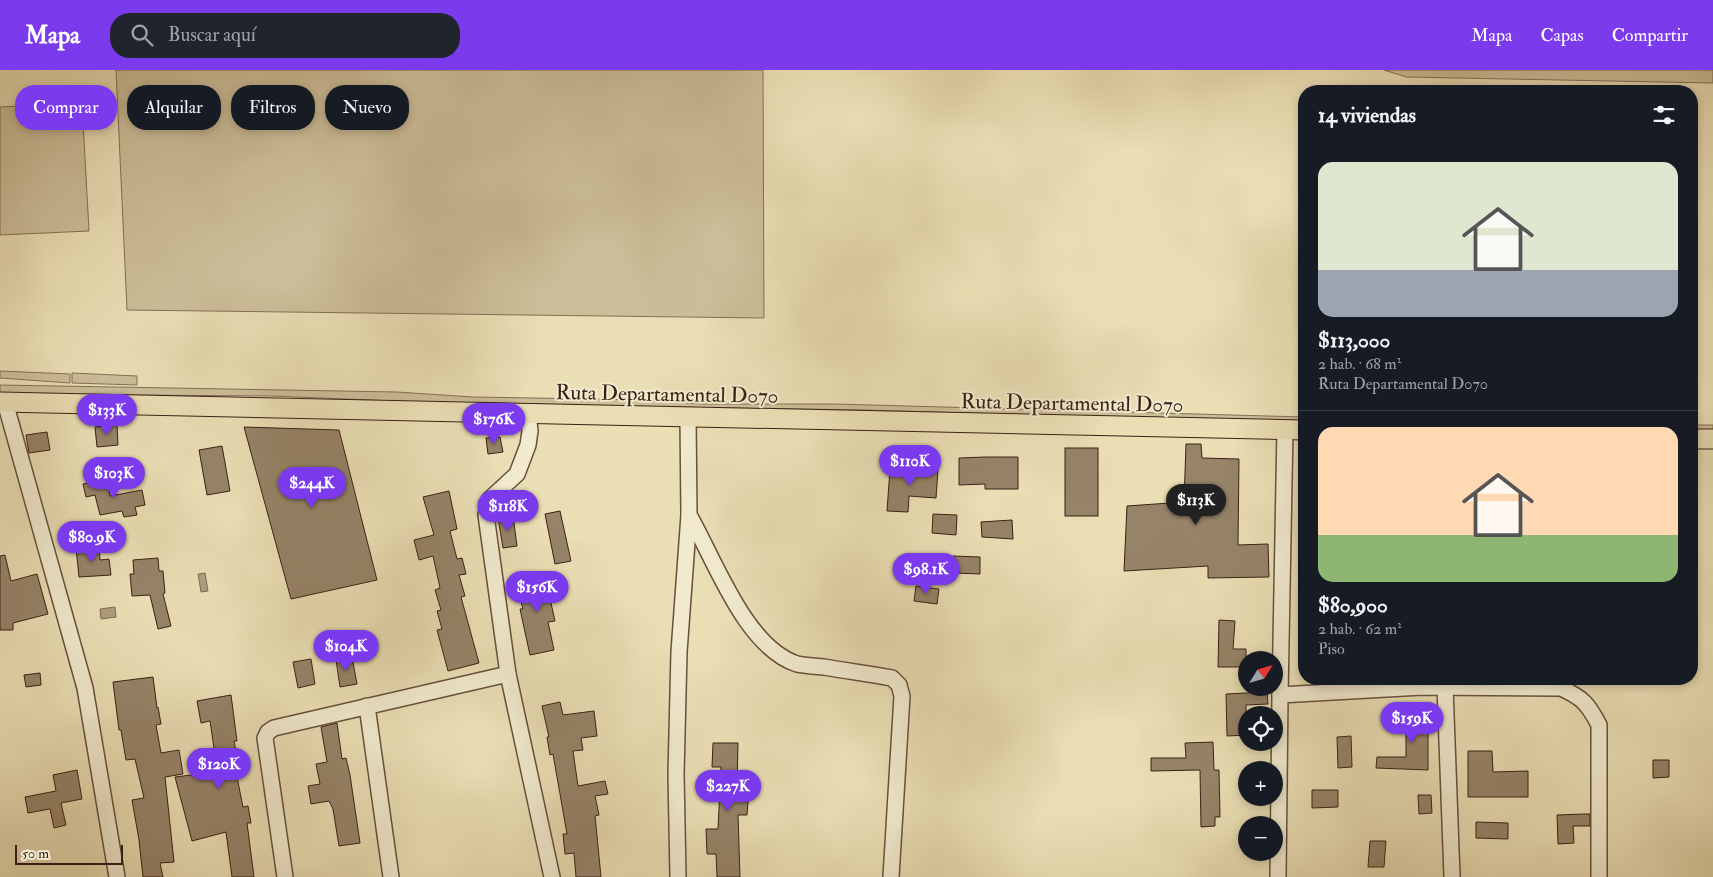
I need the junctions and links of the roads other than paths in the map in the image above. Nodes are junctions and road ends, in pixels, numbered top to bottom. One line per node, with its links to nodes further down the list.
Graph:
1 (2, 402): 2 (main road, Ruta Departamental D070); 14 (street)
2 (528, 413): 3 (main road, Ruta Departamental D070); 9 (street)
3 (688, 417): 4 (main road, Ruta Departamental D070); 7 (street)
4 (1295, 430): 8 (street)
5 (1698, 439): 6 (main road)
6 (1713, 440)
7 (689, 515): 18 (street); 19 (street)
8 (1282, 651)
9 (508, 674): 13 (street); 17 (street)
10 (1445, 687): 11 (street); 21 (street); 22 (street)
11 (1283, 695)
12 (1280, 696): 20 (street)
13 (366, 706): 15 (street); 16 (street)
14 (117, 877)
15 (285, 877)
16 (392, 877)
17 (552, 877)
18 (678, 877)
19 (891, 877)
20 (1278, 877)
21 (1452, 877)
22 (1599, 877)

